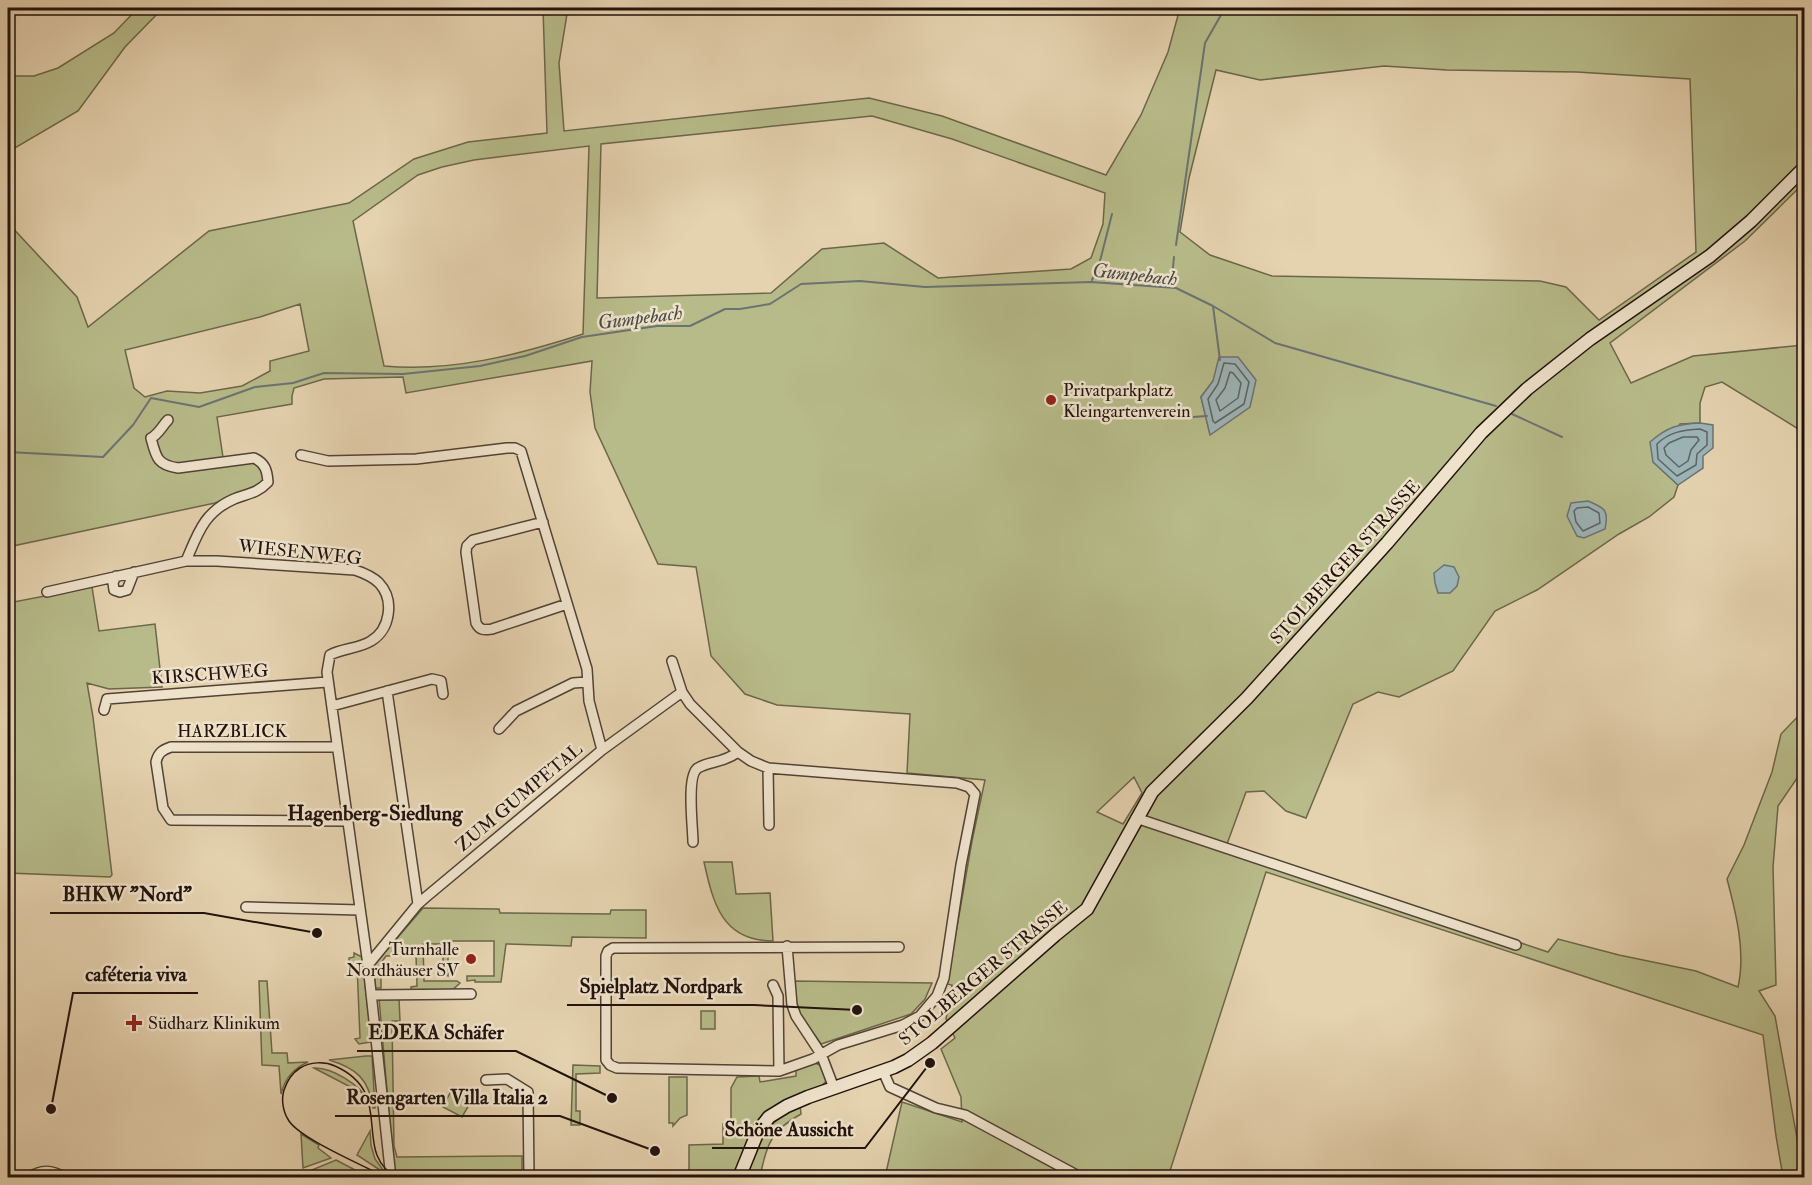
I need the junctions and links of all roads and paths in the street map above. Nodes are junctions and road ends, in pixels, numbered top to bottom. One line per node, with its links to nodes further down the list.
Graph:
1 (1804, 168): 23 (main road, STOLBERGER STRASSE)
2 (168, 420): 5 (street)
3 (301, 455): 4 (street)
4 (543, 522): 9 (street); 9 (street)
5 (186, 561): 6 (street, WIESENWEG); 11 (street, WIESENWEG)
6 (135, 572): 7 (street, WIESENWEG); 7 (street)
7 (116, 576): 8 (street, WIESENWEG)
8 (47, 592)
9 (567, 604): 12 (street)
10 (672, 661): 14 (street)
11 (327, 682): 16 (street); 17 (street, KIRSCHWEG)
12 (587, 682): 18 (street); 20 (street)
13 (387, 691): 15 (street); 16 (street); 27 (street)
14 (682, 692): 20 (street, ZUM GUMPETAL); 21 (street)
15 (443, 694)
16 (332, 706): 19 (street)
17 (104, 710)
18 (499, 729)
19 (337, 747): 24 (street); 24 (street, HARZBLICK)
20 (602, 750): 27 (street, ZUM GUMPETAL)
21 (738, 752): 22 (street); 26 (street)
22 (768, 768): 25 (street); 37 (street)
23 (1136, 818): 30 (street); 39 (main road, STOLBERGER STRASSE)
24 (347, 821): 29 (street)
25 (769, 825)
26 (693, 843)
27 (418, 904): 33 (street, ZUM GUMPETAL)
28 (246, 907): 29 (street)
29 (360, 910): 33 (street)
30 (1516, 945)
31 (787, 946): 32 (street); 37 (street); 38 (street)
32 (899, 946)
33 (368, 965): 36 (street)
34 (773, 985): 38 (street)
35 (471, 994): 36 (street)
36 (371, 995): 44 (street)
37 (821, 1054): 38 (street); 41 (street)
38 (779, 1071)
39 (883, 1071): 41 (main road, STOLBERGER STRASSE); 47 (street)
40 (486, 1080): 45 (street)
41 (834, 1088): 46 (main road, STOLBERGER STRASSE)
42 (28, 1178): 43 (street)
43 (66, 1178)
44 (391, 1178)
45 (529, 1178)
46 (739, 1178)
47 (1082, 1178)

